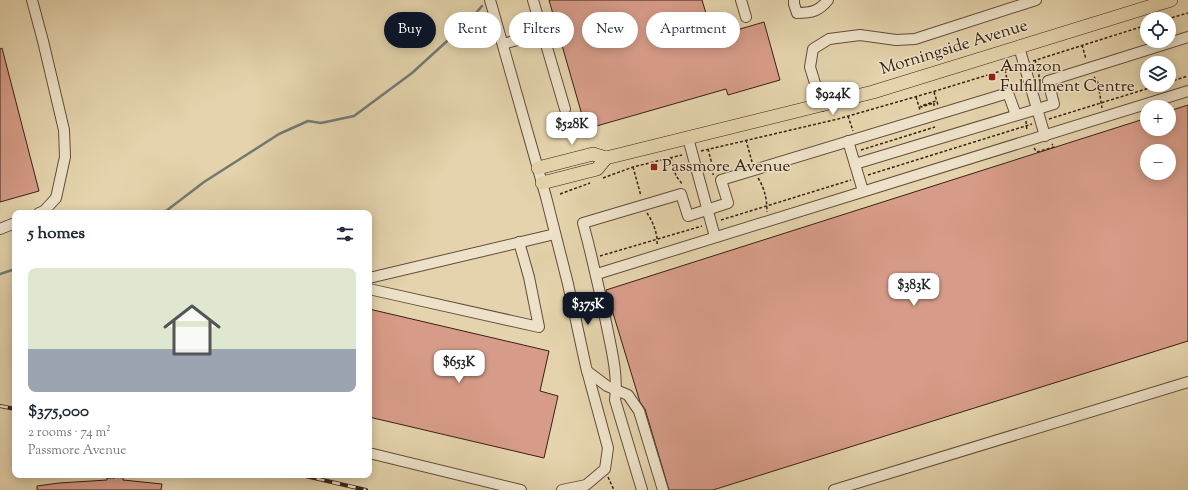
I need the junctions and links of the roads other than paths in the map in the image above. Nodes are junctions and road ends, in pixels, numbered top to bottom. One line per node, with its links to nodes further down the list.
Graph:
1 (32, 0): 30 (street)
2 (490, 0): 13 (street)
3 (533, 0): 9 (street)
4 (741, 0): 10 (street)
5 (828, 0): 8 (street)
6 (1036, 0): 17 (street)
7 (1171, 0): 14 (main road, Morningside Avenue)
8 (792, 1)
9 (536, 12)
10 (746, 17)
11 (1188, 37): 18 (street)
12 (509, 42): 13 (street)
13 (502, 44): 26 (street)
14 (1019, 47): 17 (main road, Morningside Avenue); 18 (street)
15 (546, 48): 19 (street)
16 (1188, 92): 21 (street)
17 (822, 106): 22 (main road, Morningside Avenue)
18 (1037, 109): 20 (street); 21 (street)
19 (565, 110)
20 (1016, 115): 23 (street); 25 (street)
21 (1044, 136): 28 (street)
22 (688, 138): 24 (main road, Morningside Avenue); 29 (street)
23 (848, 141): 25 (street); 29 (street)
24 (606, 158): 26 (main road, Morningside Avenue); 27 (main road, Morningside Avenue)
25 (855, 164): 28 (street)
26 (538, 168): 27 (street)
27 (542, 183): 33 (street)
28 (863, 191): 34 (street)
29 (708, 209): 34 (street); 36 (street)
30 (45, 210)
31 (12, 224): 32 (street)
32 (0, 229)
33 (555, 234): 35 (street); 39 (street)
34 (716, 237): 36 (street)
35 (519, 242): 37 (street); 38 (street)
36 (596, 274): 41 (street)
37 (372, 277)
38 (372, 290)
39 (587, 371): 41 (street); 44 (street)
40 (1188, 382): 47 (street)
41 (617, 390): 45 (street); 46 (street)
42 (372, 454): 43 (street)
43 (521, 490)
44 (562, 490)
45 (642, 490)
46 (663, 490)
47 (834, 490)

